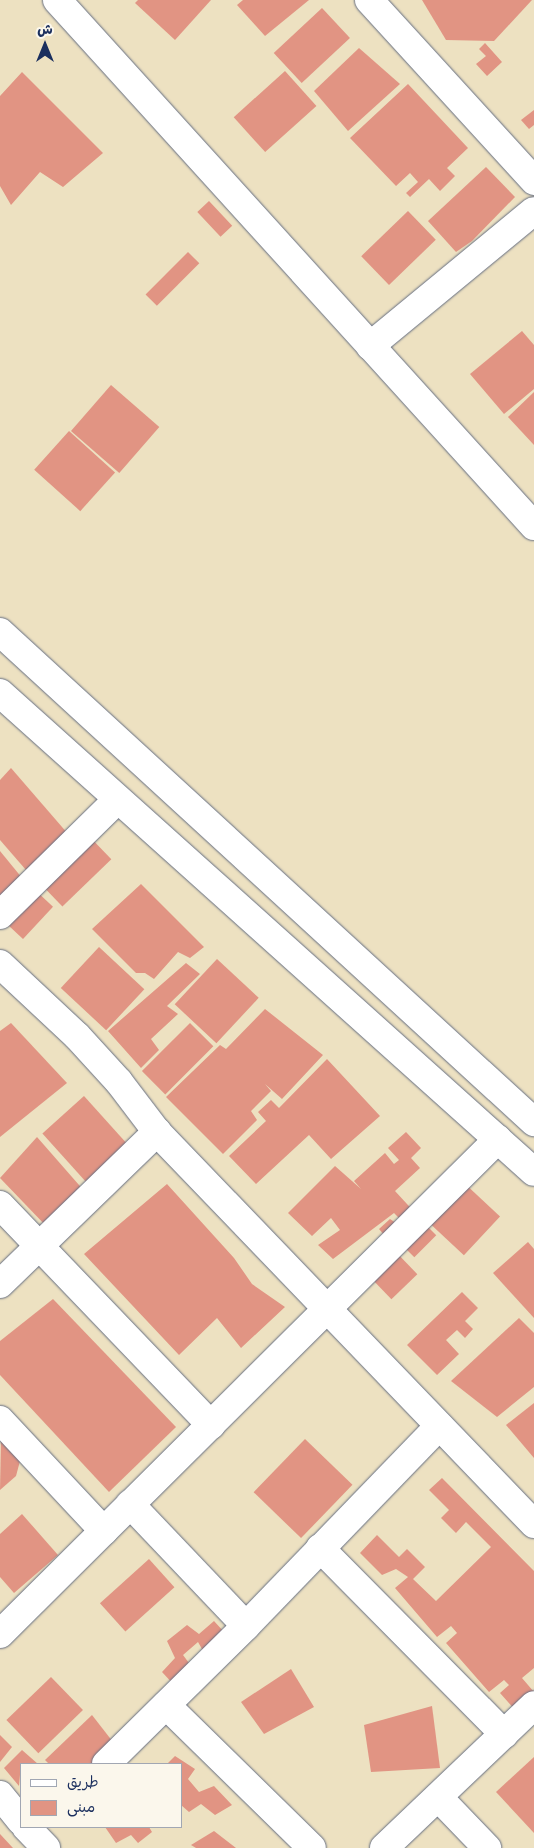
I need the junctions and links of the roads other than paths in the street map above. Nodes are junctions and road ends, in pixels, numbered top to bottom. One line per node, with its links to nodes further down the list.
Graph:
1 (57, 0): 5 (street)
2 (370, 0): 3 (street)
3 (534, 181)
4 (534, 210): 5 (street)
5 (370, 346): 6 (street)
6 (534, 526)
7 (0, 632): 12 (street)
8 (0, 693): 9 (street)
9 (117, 800): 10 (street); 14 (street)
10 (0, 915)
11 (0, 964): 13 (street)
12 (534, 1122)
13 (157, 1132): 17 (street); 19 (street)
14 (498, 1139): 15 (street); 19 (street)
15 (534, 1172)
16 (0, 1205): 17 (street)
17 (39, 1245): 18 (street); 21 (street)
18 (0, 1284)
19 (326, 1310): 21 (street); 22 (street)
20 (0, 1420): 25 (street)
21 (211, 1425): 23 (street)
22 (439, 1426): 24 (street); 26 (street)
23 (130, 1504): 25 (street); 27 (street)
24 (534, 1524)
25 (104, 1530): 28 (street)
26 (320, 1548): 27 (street); 31 (street)
27 (246, 1626): 29 (street)
28 (0, 1634)
29 (166, 1705): 32 (street); 36 (street)
30 (534, 1706): 31 (street)
31 (504, 1734): 34 (street)
32 (107, 1763)
33 (0, 1795): 35 (street)
34 (438, 1797): 37 (street); 38 (street)
35 (20, 1817)
36 (312, 1848)
37 (384, 1848)
38 (487, 1848)

